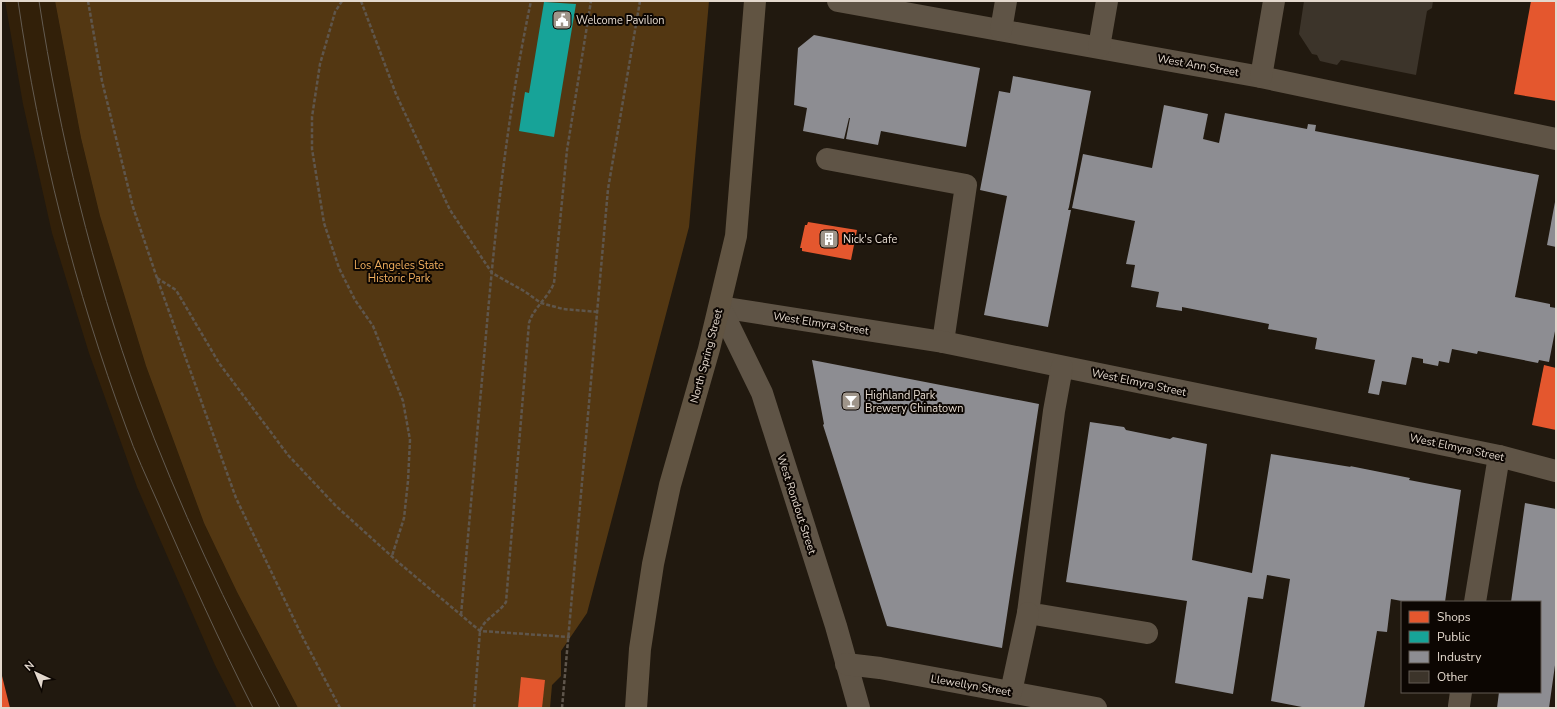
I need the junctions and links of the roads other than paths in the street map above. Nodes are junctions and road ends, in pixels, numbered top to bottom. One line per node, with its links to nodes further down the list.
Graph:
1 (755, 1): 11 (main road, North Spring Street)
2 (838, 1): 6 (street, West Ann Street)
3 (1006, 1): 6 (street)
4 (1107, 1): 7 (street)
5 (1274, 1): 8 (street)
6 (1001, 30): 7 (street, West Ann Street)
7 (1099, 47): 8 (street, West Ann Street)
8 (1261, 77): 9 (street, West Ann Street)
9 (1556, 139)
10 (826, 159): 12 (street)
11 (720, 307): 12 (street, West Elmyra Street); 19 (street, West Rondout Street); 21 (main road, North Spring Street)
12 (943, 342): 13 (street, West Elmyra Street)
13 (1062, 367): 14 (street, West Elmyra Street); 17 (street)
14 (1499, 456): 15 (street, West Elmyra Street); 16 (street)
15 (1556, 471)
16 (1475, 601)
17 (1028, 612): 18 (street); 20 (street)
18 (1147, 633)
19 (846, 664): 20 (street, Llewellyn Street); 22 (street, West Rondout Street)
20 (1011, 692): 23 (street, Llewellyn Street)
21 (636, 708)
22 (859, 708)
23 (1096, 708)

